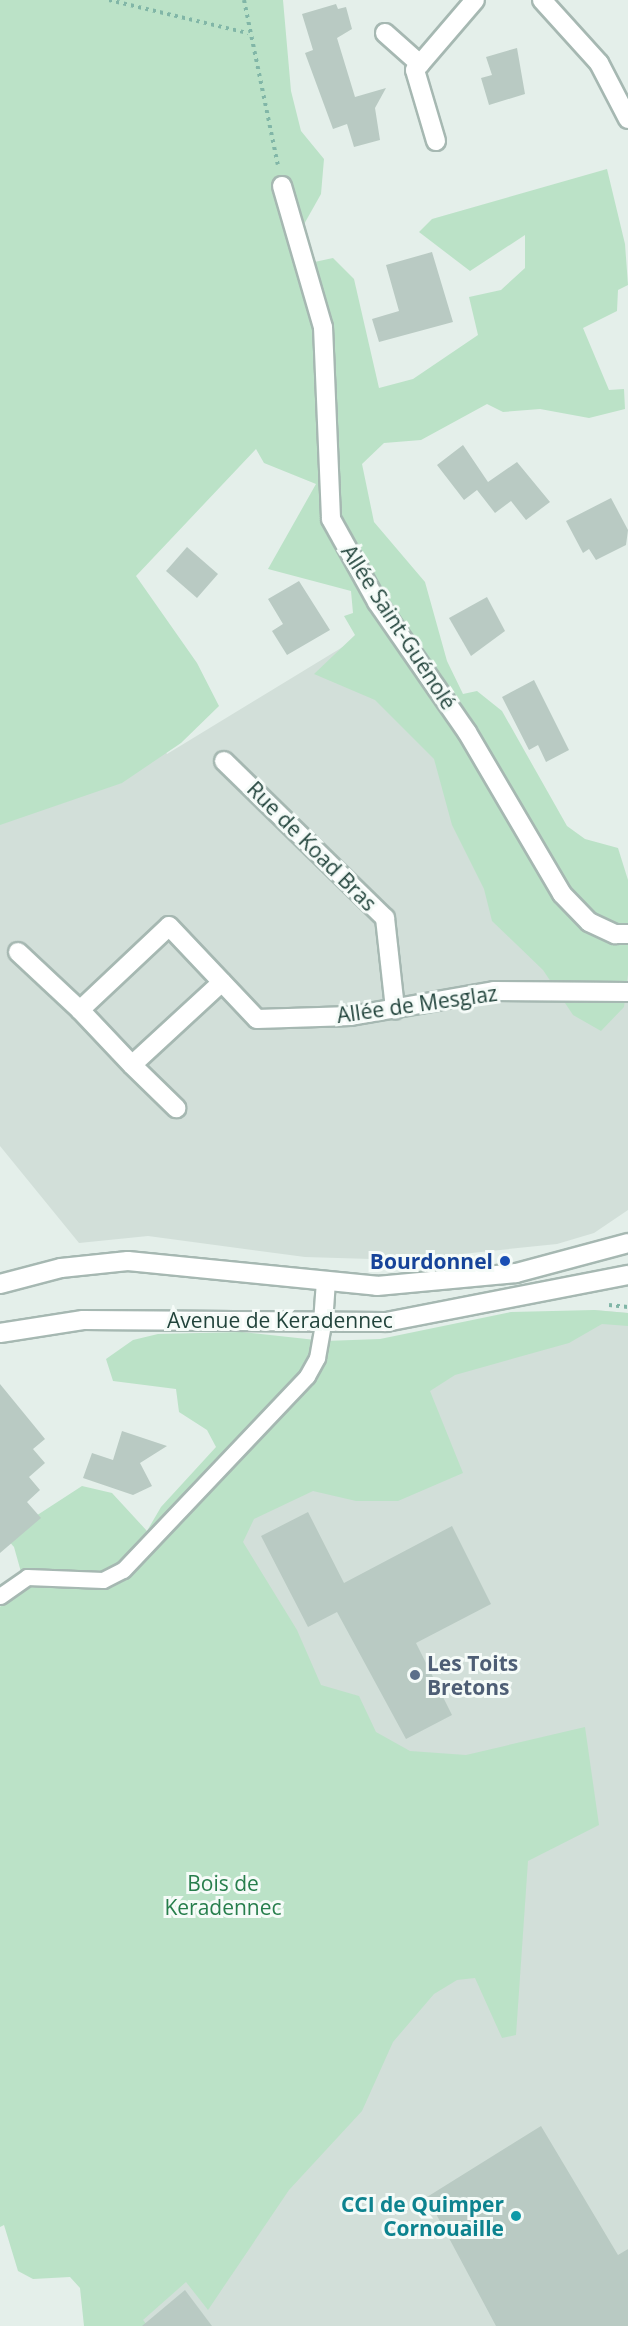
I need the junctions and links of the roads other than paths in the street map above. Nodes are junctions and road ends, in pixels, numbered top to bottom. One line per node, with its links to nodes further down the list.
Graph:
1 (475, 0): 4 (street)
2 (542, 0): 5 (street)
3 (385, 33): 4 (street)
4 (420, 64): 6 (street)
5 (628, 119)
6 (436, 141)
7 (282, 186): 9 (street, Allée Saint-Guénolé)
8 (224, 761): 13 (street, Rue de Koad Bras)
9 (628, 934)
10 (18, 952): 14 (street)
11 (222, 982): 13 (street, Allée de Mesglaz); 14 (street, Allée de Mesglaz); 15 (street)
12 (628, 992): 13 (street, Allée de Mesglaz)
13 (395, 1009)
14 (80, 1010): 15 (street)
15 (132, 1065): 16 (street)
16 (176, 1108)
17 (628, 1243): 19 (street, Avenue de Keradennec)
18 (628, 1275): 21 (street, Avenue de Keradennec)
19 (326, 1281): 20 (street, Avenue de Keradennec); 21 (street)
20 (0, 1284)
21 (323, 1323): 22 (street, Avenue de Keradennec); 23 (lane)
22 (0, 1333)
23 (0, 1596)

